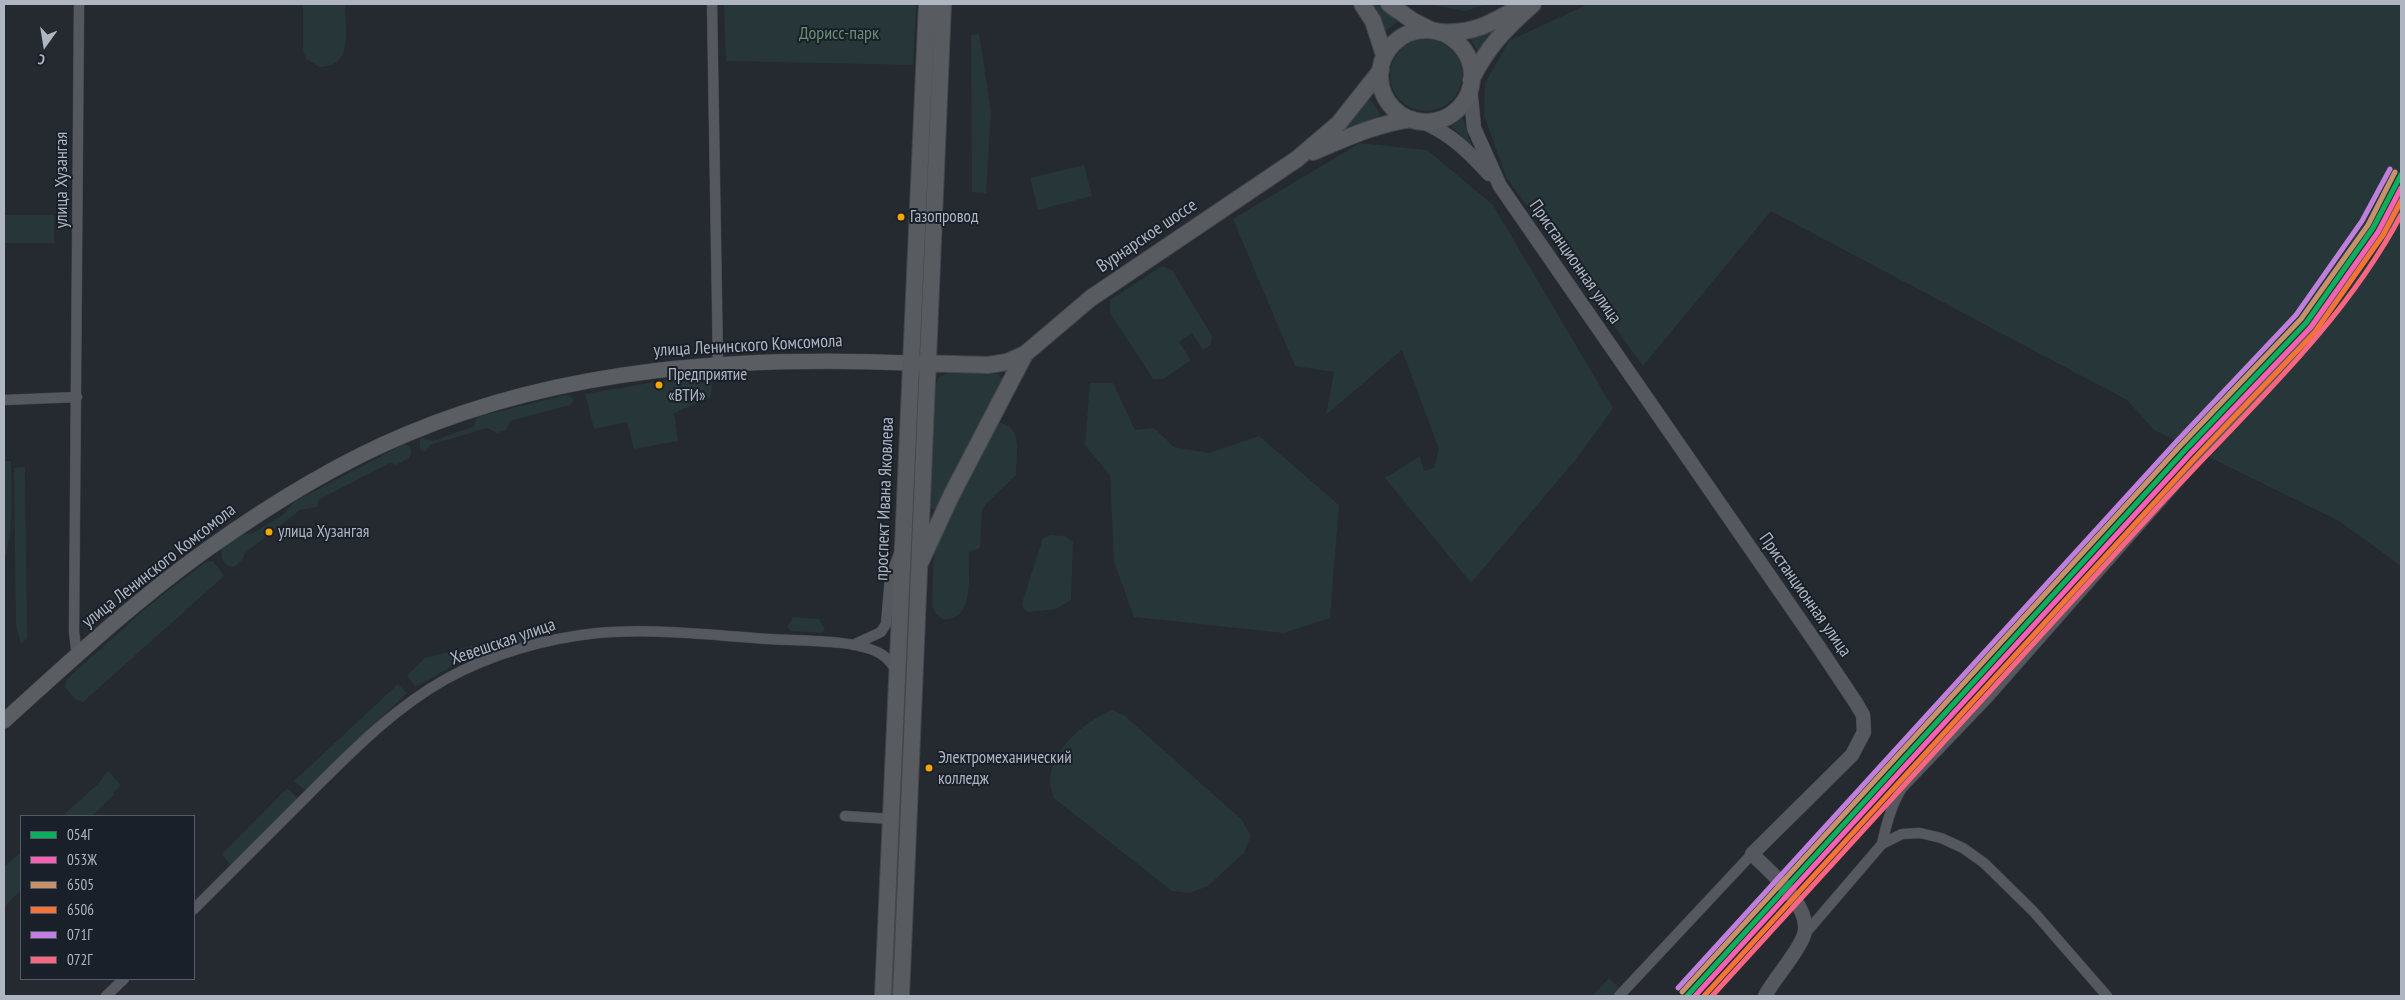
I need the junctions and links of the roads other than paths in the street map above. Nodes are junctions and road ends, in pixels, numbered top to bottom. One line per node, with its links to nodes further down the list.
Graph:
1 (79, 4): 19 (street, улица Хузангая)
2 (712, 4): 17 (street)
3 (927, 4): 18 (main road, проспект Ивана Яковлева)
4 (943, 4): 18 (main road, проспект Ивана Яковлева)
5 (1362, 4): 10 (main road)
6 (1389, 4): 9 (main road)
7 (1525, 4): 9 (main road)
8 (1533, 4): 11 (main road)
9 (1436, 31): 10 (main road); 11 (main road)
10 (1383, 62): 12 (main road); 13 (main road, Вурнарское шоссе)
11 (1471, 84): 12 (main road); 14 (street, Пристанционная улица)
12 (1417, 120): 13 (main road, Вурнарское шоссе); 14 (street, Пристанционная улица)
13 (1297, 159): 16 (main road, Вурнарское шоссе)
14 (1500, 186): 30 (street, Пристанционная улица)
15 (2401, 198): 29 (street)
16 (1025, 354): 18 (main road, улица Ленинского Комсомола); 22 (main road)
17 (718, 364): 18 (main road, улица Ленинского Комсомола); 24 (main road, улица Ленинского Комсомола)
18 (918, 364): 21 (main road, проспект Ивана Яковлева); 22 (main road, проспект Ивана Яковлева)
19 (77, 397): 20 (street); 24 (street, улица Хузангая)
20 (4, 400)
21 (902, 545): 23 (street); 25 (main road, проспект Ивана Яковлева)
22 (918, 568): 38 (main road, проспект Ивана Яковлева)
23 (853, 645): 25 (street); 31 (street, Хевешская улица)
24 (76, 656): 26 (main road, улица Ленинского Комсомола)
25 (897, 672): 28 (main road, проспект Ивана Яковлева)
26 (4, 721)
27 (845, 816): 28 (street)
28 (891, 818): 37 (main road, проспект Ивана Яковлева)
29 (1882, 844): 33 (street); 41 (street)
30 (1752, 854): 32 (street); 39 (street, Пристанционная улица)
31 (195, 908)
32 (1803, 913): 33 (street); 34 (street)
33 (1817, 919): 34 (street)
34 (1804, 935): 40 (street)
35 (123, 980): 36 (street)
36 (106, 996)
37 (883, 996)
38 (900, 996)
39 (1619, 996)
40 (1765, 996)
41 (2107, 996)

